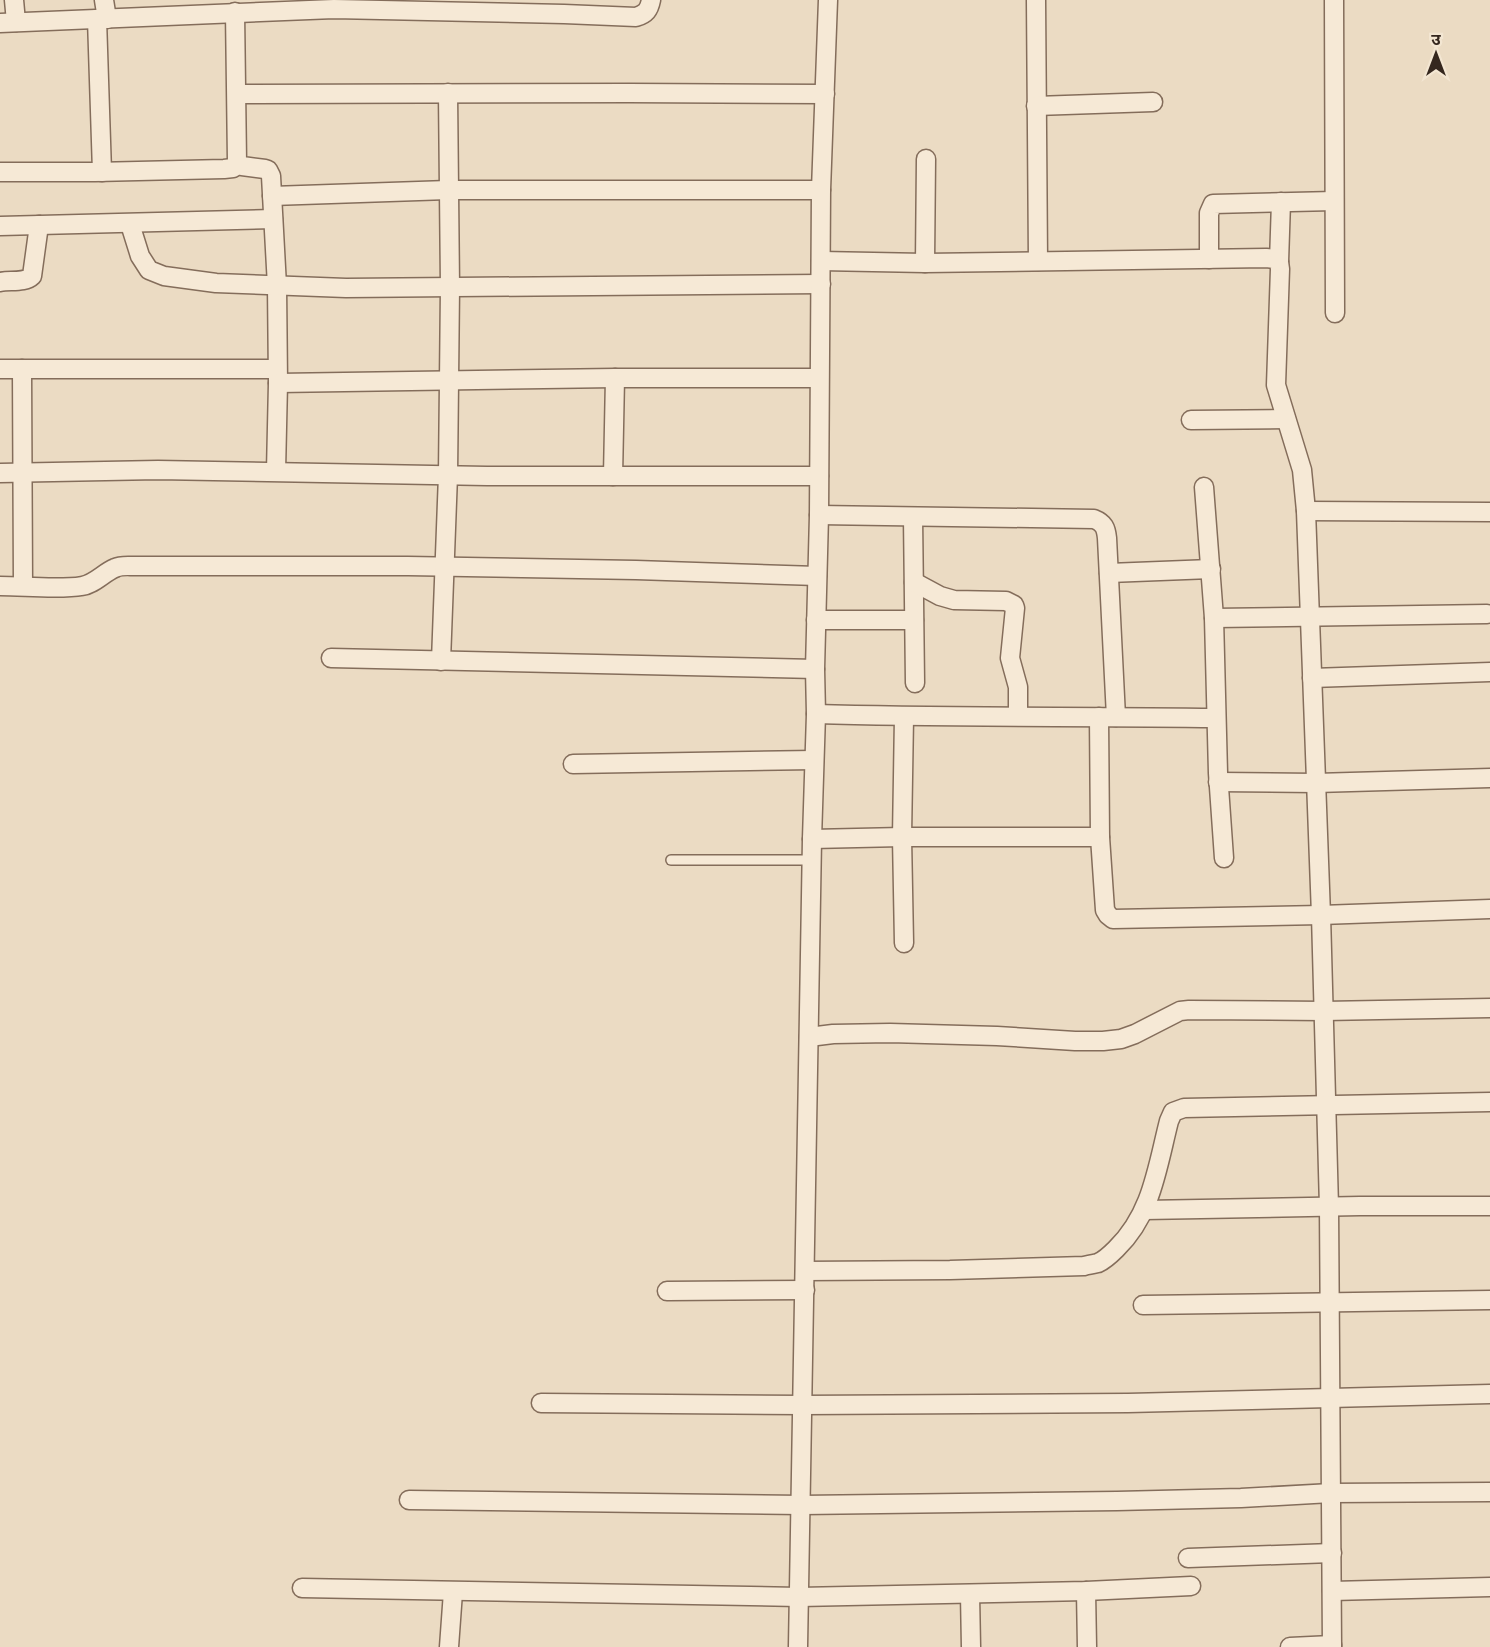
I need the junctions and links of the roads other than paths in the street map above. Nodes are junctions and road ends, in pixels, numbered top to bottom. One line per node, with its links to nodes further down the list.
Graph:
1 (14, 0): 10 (street)
2 (104, 0): 9 (street)
3 (651, 0): 7 (street)
4 (828, 0): 13 (street)
5 (1036, 0): 15 (street)
6 (1334, 0): 23 (street)
7 (319, 5): 8 (street)
8 (223, 8): 9 (street); 12 (street)
9 (102, 19): 10 (street); 19 (street)
10 (8, 23)
11 (448, 93): 12 (street); 13 (street); 20 (street)
12 (237, 94): 17 (street)
13 (825, 94): 21 (street)
14 (1153, 102): 15 (street)
15 (1036, 106): 31 (street)
16 (926, 159): 33 (street)
17 (239, 164): 19 (street); 22 (street)
18 (0, 172): 19 (street)
19 (102, 172)
20 (448, 190): 21 (street); 22 (street); 37 (street)
21 (821, 190): 30 (street)
22 (272, 196): 25 (street)
23 (1334, 201): 24 (street); 38 (street)
24 (1281, 202): 29 (street); 32 (street)
25 (273, 219): 26 (street); 36 (street)
26 (130, 224): 27 (street); 36 (street)
27 (39, 225): 28 (street); 34 (street)
28 (0, 226)
29 (1209, 259): 31 (street); 32 (street)
30 (821, 261): 33 (street); 35 (street)
31 (1038, 261): 33 (street)
32 (1279, 262): 45 (street)
33 (925, 263)
34 (0, 282)
35 (822, 284): 37 (street); 43 (street)
36 (277, 286): 37 (street); 41 (street)
37 (450, 287): 44 (street)
38 (1335, 313)
39 (0, 369): 40 (street)
40 (22, 369): 41 (street); 49 (street)
41 (278, 376): 44 (street); 47 (street)
42 (615, 378): 43 (street); 44 (street); 51 (street)
43 (819, 378): 52 (street)
44 (449, 381): 50 (street)
45 (1287, 419): 46 (street); 54 (street)
46 (1191, 420)
47 (276, 471): 49 (street); 50 (street)
48 (0, 472): 49 (street)
49 (22, 472): 64 (street)
50 (448, 475): 51 (street); 58 (street)
51 (613, 476): 52 (street)
52 (819, 476): 56 (street)
53 (1204, 486): 59 (street)
54 (1306, 511): 55 (street); 66 (street)
55 (1490, 512)
56 (819, 515): 57 (street); 61 (street)
57 (913, 517): 60 (street); 62 (street)
58 (446, 567): 61 (street); 64 (street); 71 (street)
59 (1211, 569): 60 (street); 67 (street)
60 (1108, 573): 79 (street)
61 (817, 576): 68 (street)
62 (914, 582): 69 (street); 77 (street)
63 (0, 586): 64 (street)
64 (23, 586)
65 (1487, 615): 66 (street)
66 (1310, 617): 67 (street); 74 (street)
67 (1214, 618): 80 (street)
68 (816, 620): 69 (street); 72 (street)
69 (914, 620): 75 (street)
70 (331, 658): 71 (street)
71 (441, 661): 72 (street)
72 (815, 669): 76 (street)
73 (1490, 672): 74 (street)
74 (1312, 678): 85 (street)
75 (915, 683)
76 (816, 714): 78 (street); 81 (street)
77 (1018, 716): 78 (street); 79 (street)
78 (904, 717): 86 (street)
79 (1107, 717): 80 (street); 87 (street)
80 (1216, 718): 84 (street)
81 (814, 760): 82 (street); 88 (street)
82 (573, 764)
83 (1490, 778): 85 (street)
84 (1218, 782): 85 (street); 89 (street)
85 (1316, 783): 93 (street)
86 (902, 837): 87 (street); 88 (street); 94 (street)
87 (1100, 837): 93 (street)
88 (812, 839): 91 (street)
89 (1224, 858)
90 (671, 860): 91 (lane)
91 (812, 860): 97 (street)
92 (1490, 909): 93 (street)
93 (1321, 915): 96 (street)
94 (904, 943)
95 (1490, 1008): 96 (street)
96 (1324, 1011): 97 (street); 99 (street)
97 (809, 1037): 103 (street)
98 (1490, 1102): 99 (street)
99 (1326, 1105): 101 (street); 102 (street)
100 (1490, 1206): 101 (street)
101 (1329, 1207): 102 (street); 107 (street)
102 (1144, 1210): 103 (street)
103 (805, 1271): 104 (street)
104 (805, 1290): 105 (street); 112 (street)
105 (667, 1291)
106 (1490, 1300): 107 (street)
107 (1330, 1304): 108 (street); 110 (street)
108 (1143, 1305)
109 (1490, 1394): 110 (street)
110 (1330, 1399): 112 (street); 114 (street)
111 (541, 1403): 112 (street)
112 (803, 1405): 116 (street)
113 (1490, 1492): 114 (street)
114 (1331, 1493): 116 (street); 117 (street)
115 (409, 1500): 116 (street)
116 (801, 1505): 126 (street)
117 (1332, 1553): 118 (street); 123 (street)
118 (1188, 1558)
119 (1191, 1586): 122 (street)
120 (1490, 1587): 123 (street)
121 (302, 1588): 124 (street)
122 (1086, 1591): 125 (street); 131 (street)
123 (1332, 1591): 127 (street)
124 (453, 1592): 126 (street); 128 (street)
125 (970, 1594): 126 (street); 130 (street)
126 (800, 1598): 129 (street)
127 (1332, 1646): 132 (street)
128 (449, 1647)
129 (798, 1647)
130 (971, 1647)
131 (1087, 1647)
132 (1290, 1647)

